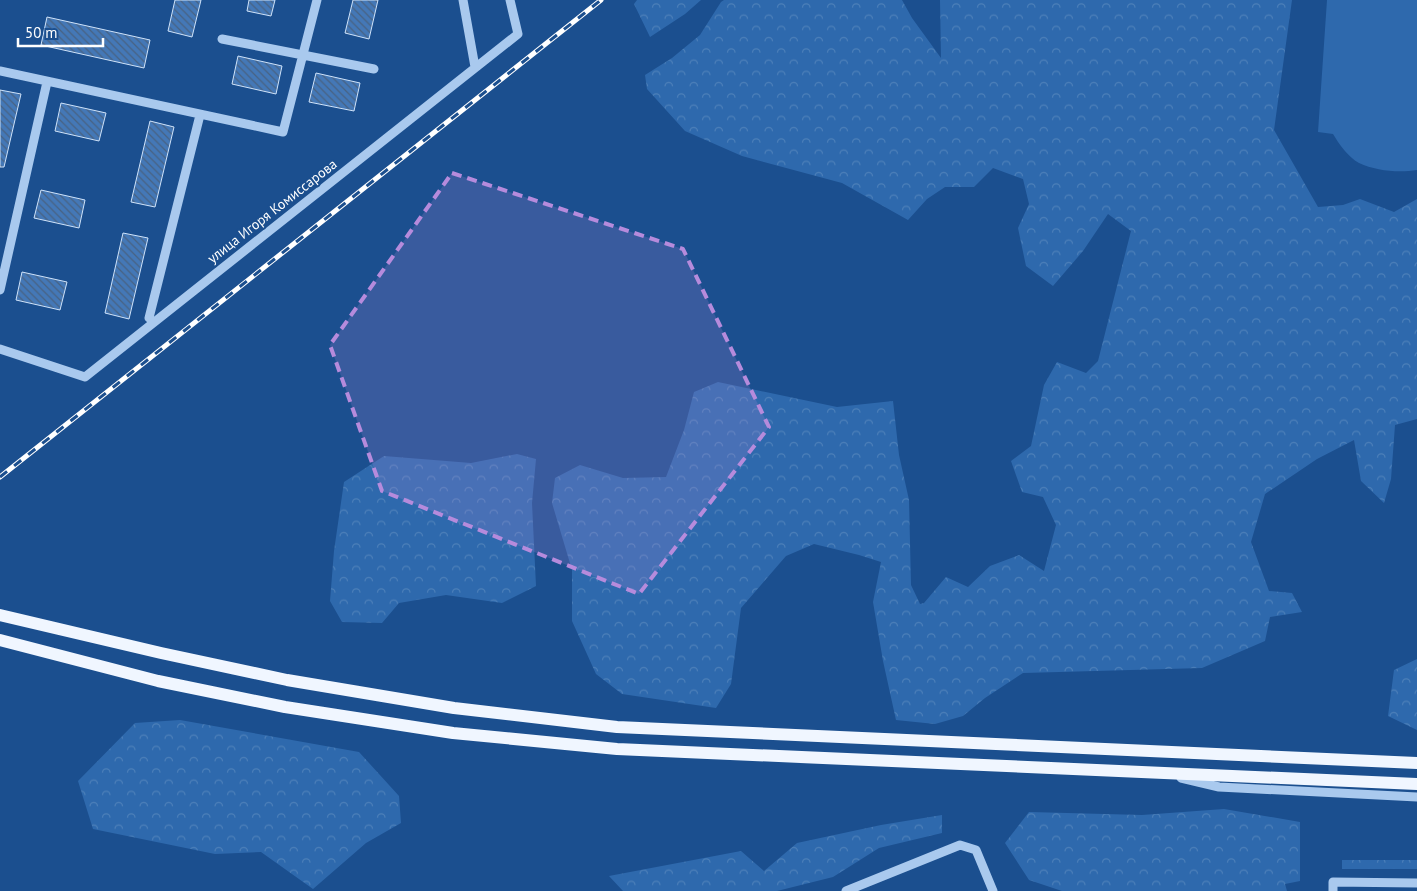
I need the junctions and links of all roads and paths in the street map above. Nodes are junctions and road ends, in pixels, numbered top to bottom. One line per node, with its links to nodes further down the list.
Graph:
1 (317, 0): 5 (street)
2 (463, 0): 6 (street)
3 (510, 0): 6 (street, улица Игоря Комиссарова)
4 (222, 39): 5 (street)
5 (303, 55): 7 (street); 10 (street)
6 (475, 67): 13 (street, улица Игоря Комиссарова)
7 (374, 69)
8 (0, 71): 9 (street)
9 (46, 82): 10 (street); 11 (street)
10 (200, 115): 12 (street)
11 (0, 290)
12 (149, 318)
13 (0, 349)
14 (0, 615): 16 (main road)
15 (0, 640): 17 (main road)
16 (1417, 763)
17 (1162, 772): 18 (main road); 19 (street)
18 (1417, 784)
19 (1417, 797)
20 (1417, 883): 23 (street)
21 (846, 891): 22 (street)
22 (993, 891)
23 (1332, 891)

